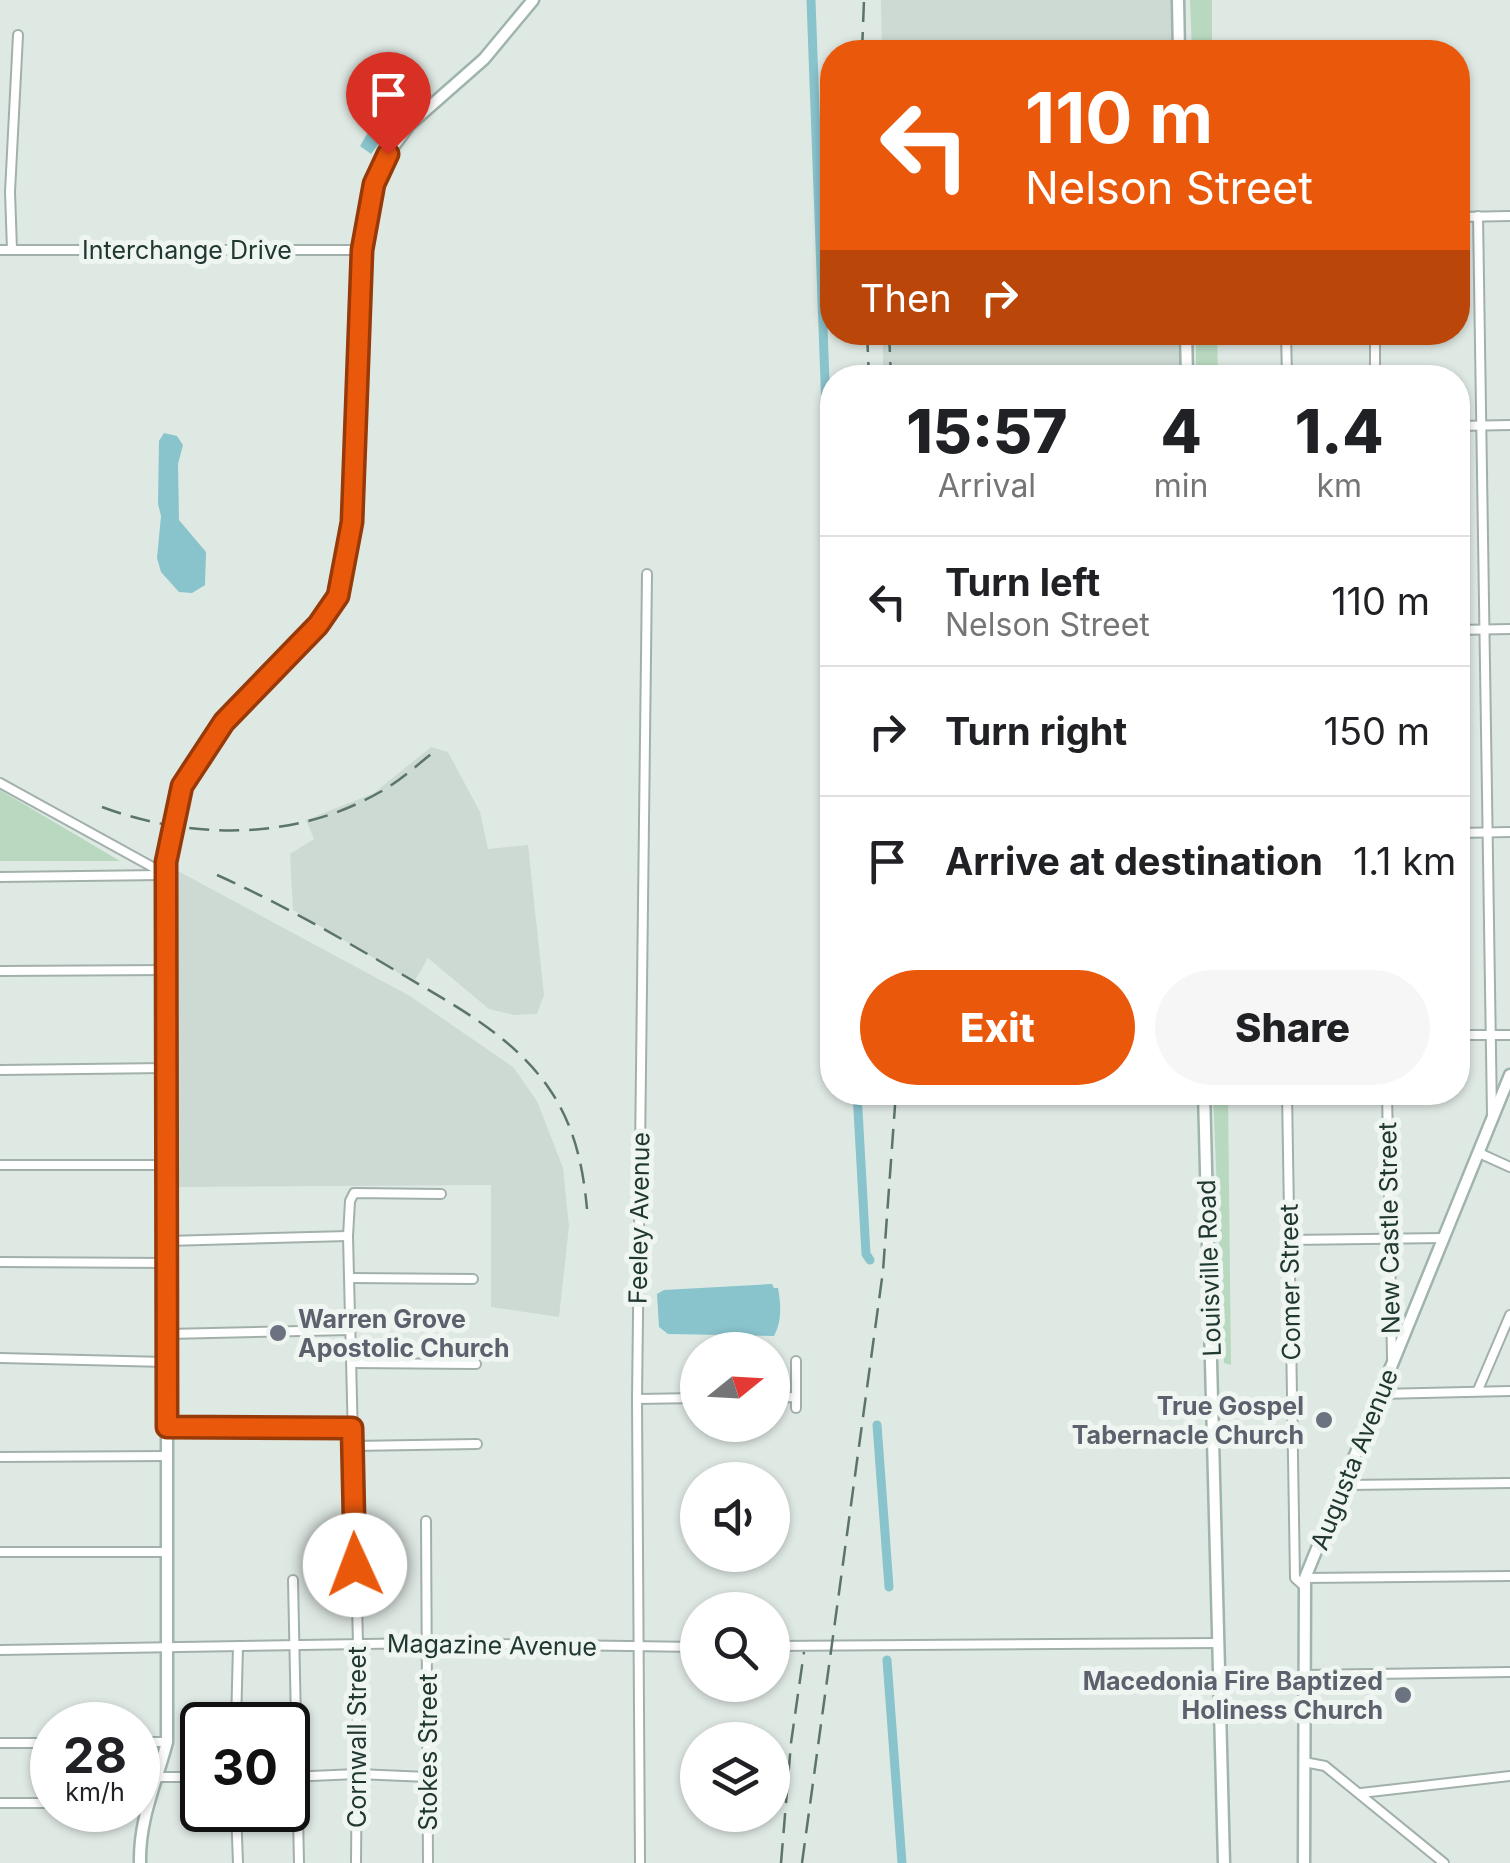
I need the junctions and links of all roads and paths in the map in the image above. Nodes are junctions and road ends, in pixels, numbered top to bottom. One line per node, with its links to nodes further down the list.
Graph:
1 (532, 0): 10 (main road)
2 (1178, 0): 4 (main road)
3 (18, 36): 9 (street)
4 (1179, 40)
5 (1470, 216): 6 (street)
6 (1478, 216): 7 (street); 12 (street)
7 (1510, 216)
8 (0, 250): 9 (street, Interchange Drive)
9 (12, 250): 10 (street, Interchange Drive)
10 (362, 250): 22 (main road)
11 (1470, 425): 12 (street)
12 (1479, 425): 13 (street); 15 (street)
13 (1510, 425)
14 (647, 574): 65 (street, Feeley Avenue)
15 (1484, 629): 16 (street); 17 (street); 20 (street)
16 (1510, 629)
17 (1470, 630)
18 (0, 784): 22 (street)
19 (1470, 832): 20 (street)
20 (1488, 832): 21 (street); 28 (street)
21 (1510, 832)
22 (167, 875): 23 (street); 24 (main road)
23 (0, 877)
24 (168, 970): 25 (street); 29 (main road)
25 (0, 971)
26 (1510, 1034): 28 (street)
27 (1470, 1035): 28 (street)
28 (1491, 1035): 35 (street)
29 (166, 1068): 30 (street); 37 (main road)
30 (0, 1070)
31 (1510, 1076): 35 (main road, Augusta Avenue)
32 (1204, 1105): 82 (main road, Louisville Road)
33 (1287, 1105): 44 (street, Comer Street)
34 (1386, 1105): 43 (street, New Castle Street)
35 (1492, 1120): 36 (main road, Augusta Avenue)
36 (1479, 1153): 39 (street); 42 (main road, Augusta Avenue)
37 (165, 1164): 38 (street); 45 (main road)
38 (0, 1165)
39 (1510, 1167)
40 (440, 1194): 41 (street, Cornwall Street)
41 (348, 1236): 45 (street); 48 (street, Cornwall Street)
42 (1444, 1238): 43 (street); 57 (main road, Augusta Avenue)
43 (1390, 1239): 44 (street); 57 (street, New Castle Street)
44 (1289, 1240): 80 (street, Comer Street)
45 (167, 1241): 47 (main road)
46 (0, 1262): 47 (street)
47 (167, 1262): 52 (main road)
48 (351, 1278): 49 (street); 51 (street, Cornwall Street)
49 (473, 1279)
50 (1510, 1316): 59 (street)
51 (350, 1330): 52 (street); 56 (street, Cornwall Street)
52 (167, 1334): 55 (main road)
53 (0, 1358): 55 (street)
54 (796, 1361): 64 (street)
55 (166, 1362): 67 (main road)
56 (352, 1362): 58 (street); 68 (street, Cornwall Street)
57 (1392, 1362): 61 (main road, Augusta Avenue)
58 (476, 1364)
59 (1478, 1390): 60 (street); 61 (street)
60 (1510, 1391)
61 (1380, 1394): 74 (main road, Augusta Avenue)
62 (680, 1398): 65 (street)
63 (790, 1398): 64 (street)
64 (796, 1398): 66 (street)
65 (637, 1399): 87 (street, Feeley Avenue)
66 (796, 1408)
67 (167, 1427): 68 (street); 72 (main road)
68 (352, 1428): 70 (street, Cornwall Street)
69 (477, 1444): 70 (street)
70 (352, 1446): 83 (street, Cornwall Street)
71 (0, 1456): 72 (street)
72 (167, 1456): 77 (main road)
73 (1510, 1483): 74 (street)
74 (1346, 1484): 80 (main road, Augusta Avenue)
75 (426, 1521): 81 (street, Stokes Street)
76 (0, 1552): 77 (street)
77 (168, 1552): 89 (main road)
78 (1510, 1576): 80 (street)
79 (294, 1580): 84 (street)
80 (1305, 1583): 92 (main road, Augusta Avenue)
81 (427, 1643): 83 (street, Magazine Avenue); 87 (street, Magazine Avenue); 104 (street, Stokes Street)
82 (1219, 1643): 86 (street); 117 (main road, Louisville Road)
83 (358, 1644): 84 (street, Magazine Avenue); 101 (street, Cornwall Street)
84 (295, 1645): 85 (street, Magazine Avenue); 94 (street)
85 (238, 1646): 89 (street, Magazine Avenue); 93 (street)
86 (790, 1646)
87 (640, 1647): 88 (street, Magazine Avenue); 116 (street, Feeley Avenue)
88 (680, 1647)
89 (167, 1649): 90 (street, Magazine Avenue); 96 (main road)
90 (0, 1650)
91 (1510, 1672): 92 (street)
92 (1303, 1675): 99 (main road, Augusta Avenue)
93 (237, 1702)
94 (296, 1702)
95 (160, 1742): 96 (street)
96 (168, 1742): 100 (main road)
97 (0, 1743): 98 (street)
98 (30, 1743)
99 (1304, 1762): 105 (street); 118 (main road, Augusta Avenue)
100 (160, 1770)
101 (357, 1774): 102 (street); 104 (street); 114 (street, Cornwall Street)
102 (310, 1776)
103 (1510, 1776): 105 (street)
104 (428, 1777): 115 (street, Stokes Street)
105 (1361, 1793): 119 (street)
106 (0, 1803): 107 (street)
107 (30, 1803)
108 (139, 1832): 111 (main road)
109 (237, 1832): 112 (street)
110 (298, 1832): 113 (street)
111 (140, 1863)
112 (238, 1863)
113 (298, 1863)
114 (356, 1863)
115 (428, 1863)
116 (640, 1863)
117 (1224, 1863)
118 (1304, 1863)
119 (1444, 1863)

